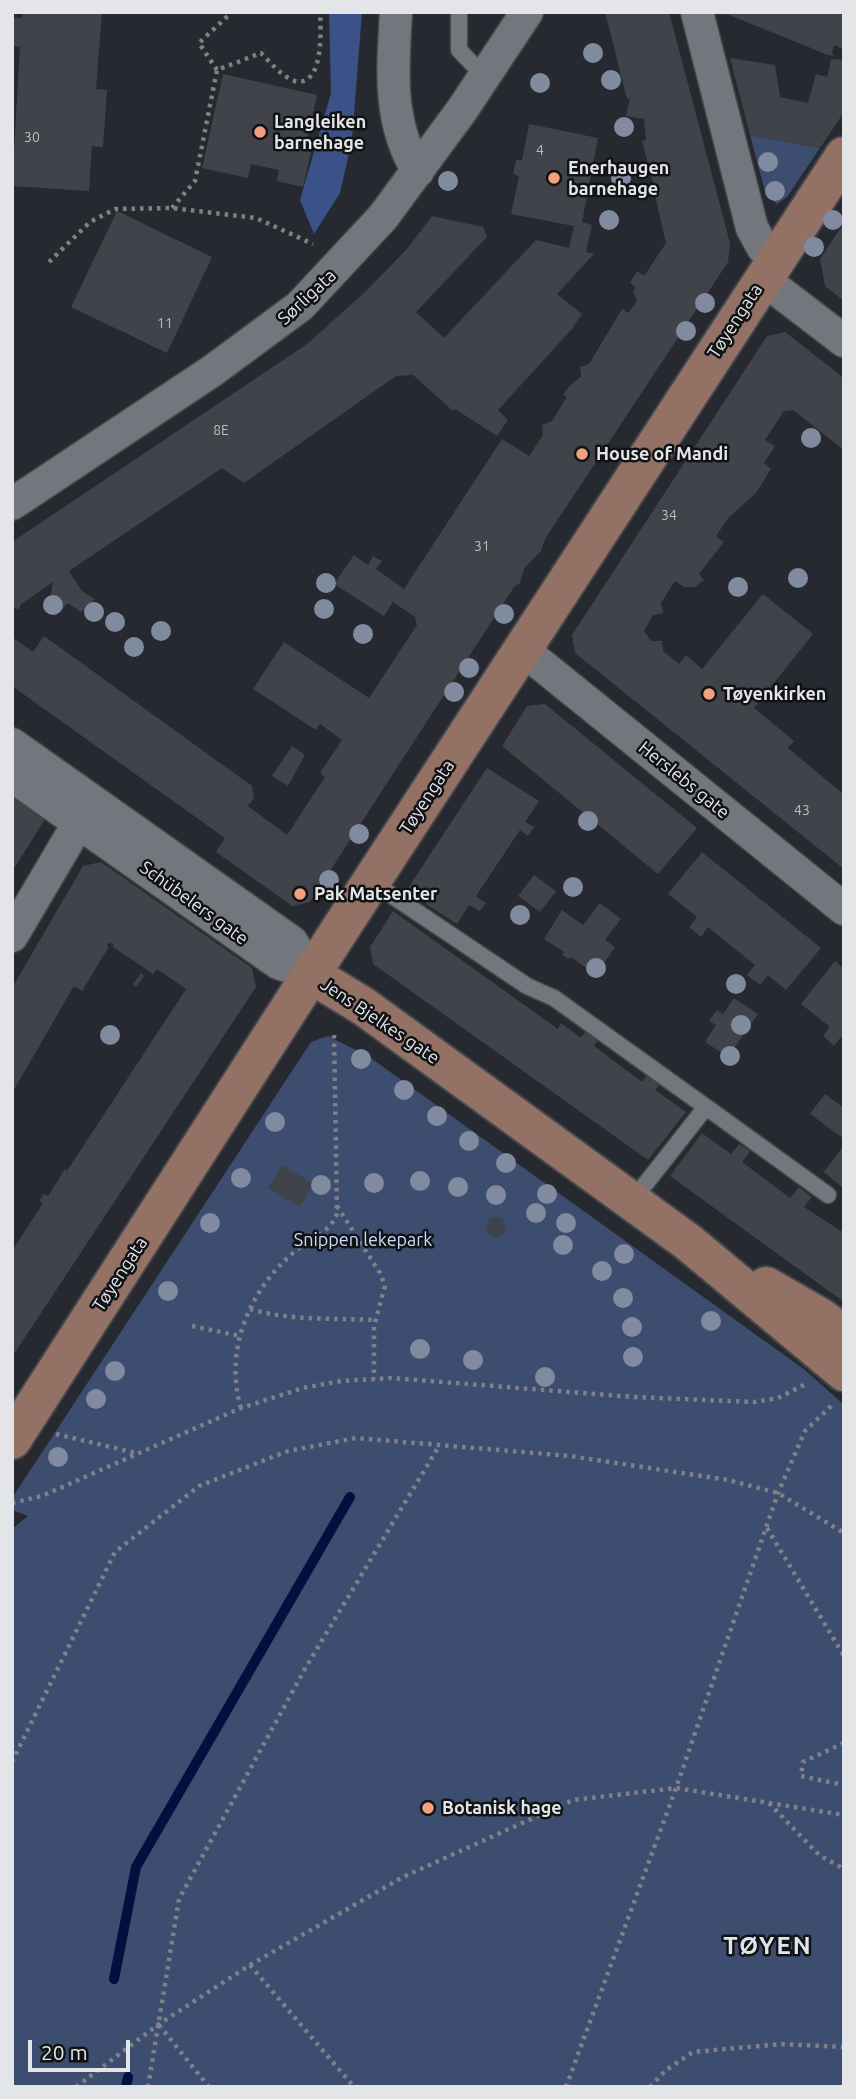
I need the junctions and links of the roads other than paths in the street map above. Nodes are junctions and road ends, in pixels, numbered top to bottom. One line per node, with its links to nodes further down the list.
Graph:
1 (396, 12): 7 (street)
2 (459, 12): 5 (lane)
3 (527, 12): 5 (street, Sørligata)
4 (696, 12): 8 (street)
5 (485, 77): 7 (street, Sørligata)
6 (844, 156): 8 (main road, Tøyengata)
7 (418, 171): 10 (street, Sørligata)
8 (770, 268): 9 (street); 11 (main road, Tøyengata)
9 (844, 341)
10 (12, 504)
11 (523, 650): 15 (main road, Tøyengata); 16 (street, Herslebs gate)
12 (12, 744): 18 (street, Jens Bjelkes gate)
13 (12, 776): 14 (street, Schübelers gate)
14 (78, 824): 17 (street); 18 (street, Schübelers gate)
15 (372, 882): 18 (main road, Tøyengata); 19 (lane)
16 (844, 909)
17 (12, 936)
18 (312, 975): 21 (main road, Jens Bjelkes gate); 25 (main road, Tøyengata)
19 (706, 1107): 20 (lane); 21 (lane)
20 (828, 1195)
21 (632, 1201): 22 (main road, Jens Bjelkes gate)
22 (688, 1242): 23 (main road, Jens Bjelkes gate); 24 (main road, Jens Bjelkes gate)
23 (844, 1334)
24 (830, 1385)
25 (12, 1440)

